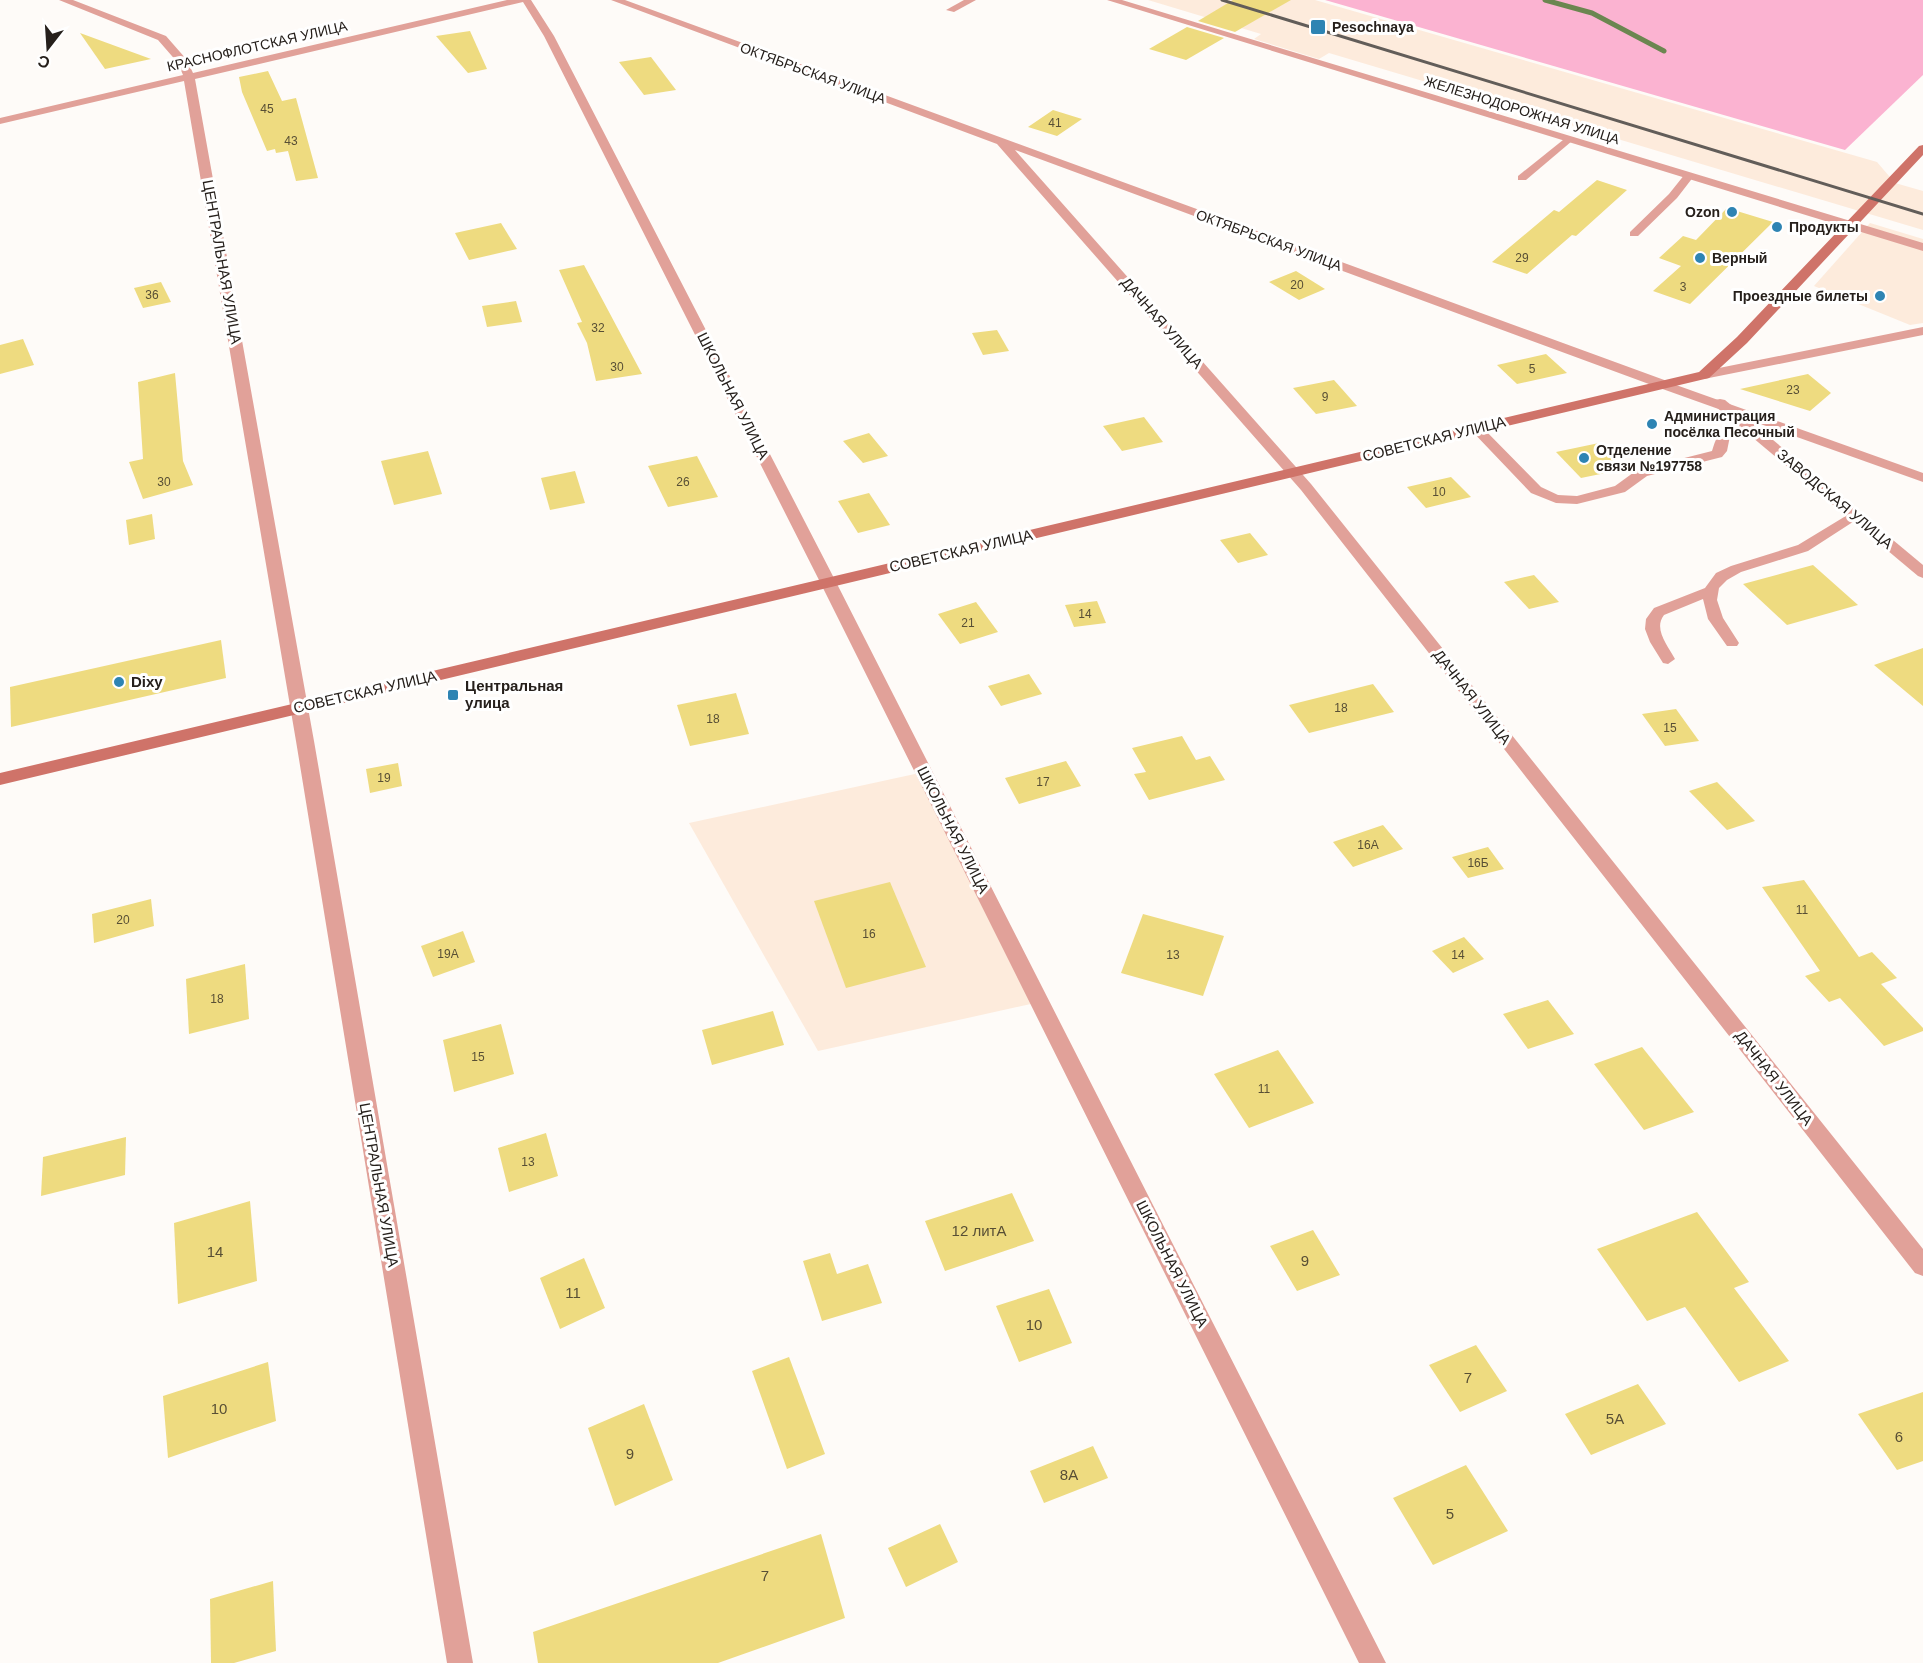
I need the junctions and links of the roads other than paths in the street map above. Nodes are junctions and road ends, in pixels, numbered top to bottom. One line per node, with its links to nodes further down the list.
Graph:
1 (64, 0): 8 (street, ЦЕНТРАЛЬНАЯ УЛИЦА)
2 (520, 0): 8 (street, КРАСНОФЛОТСКАЯ УЛИЦА)
3 (526, 0): 28 (street, ШКОЛЬНАЯ УЛИЦА)
4 (616, 0): 11 (street, ОКТЯБРЬСКАЯ УЛИЦА)
5 (1112, 0): 10 (street, ЖЕЛЕЗНОДОРОЖНАЯ УЛИЦА)
6 (968, 2): 7 (lane)
7 (952, 5)
8 (189, 77): 9 (street, КРАСНОФЛОТСКАЯ УЛИЦА); 32 (street, ЦЕНТРАЛЬНАЯ УЛИЦА)
9 (0, 121)
10 (1568, 139): 13 (street, ЖЕЛЕЗНОДОРОЖНАЯ УЛИЦА); 14 (lane)
11 (1003, 144): 20 (street, ОКТЯБРЬСКАЯ УЛИЦА); 24 (street, ДАЧНАЯ УЛИЦА)
12 (1923, 148): 15 (main road)
13 (1689, 176): 15 (street, ЖЕЛЕЗНОДОРОЖНАЯ УЛИЦА); 16 (lane)
14 (1522, 178)
15 (1850, 225): 17 (street, ЖЕЛЕЗНОДОРОЖНАЯ УЛИЦА); 19 (main road)
16 (1634, 234)
17 (1923, 247)
18 (1923, 331): 19 (street, СОВЕТСКАЯ УЛИЦА)
19 (1704, 375): 20 (main road, СОВЕТСКАЯ УЛИЦА)
20 (1662, 384): 21 (street, ОКТЯБРЬСКАЯ УЛИЦА); 23 (main road, СОВЕТСКАЯ УЛИЦА)
21 (1720, 403): 22 (street, ЗАВОДСКАЯ УЛИЦА); 25 (street, ОКТЯБРЬСКАЯ УЛИЦА)
22 (1748, 426): 23 (lane); 26 (street, ЗАВОДСКАЯ УЛИЦА)
23 (1475, 429): 24 (main road, СОВЕТСКАЯ УЛИЦА)
24 (1294, 473): 28 (main road, СОВЕТСКАЯ УЛИЦА); 34 (street, ДАЧНАЯ УЛИЦА)
25 (1923, 478)
26 (1854, 515): 27 (street, ЗАВОДСКАЯ УЛИЦА); 29 (lane)
27 (1923, 573)
28 (828, 582): 32 (main road, СОВЕТСКАЯ УЛИЦА); 36 (street, ШКОЛЬНАЯ УЛИЦА)
29 (1710, 591): 30 (lane); 31 (lane)
30 (1732, 643)
31 (1668, 659)
32 (298, 708): 33 (main road, СОВЕТСКАЯ УЛИЦА); 35 (street, ЦЕНТРАЛЬНАЯ УЛИЦА)
33 (0, 779)
34 (1923, 1266)
35 (460, 1663)
36 (1373, 1663)

